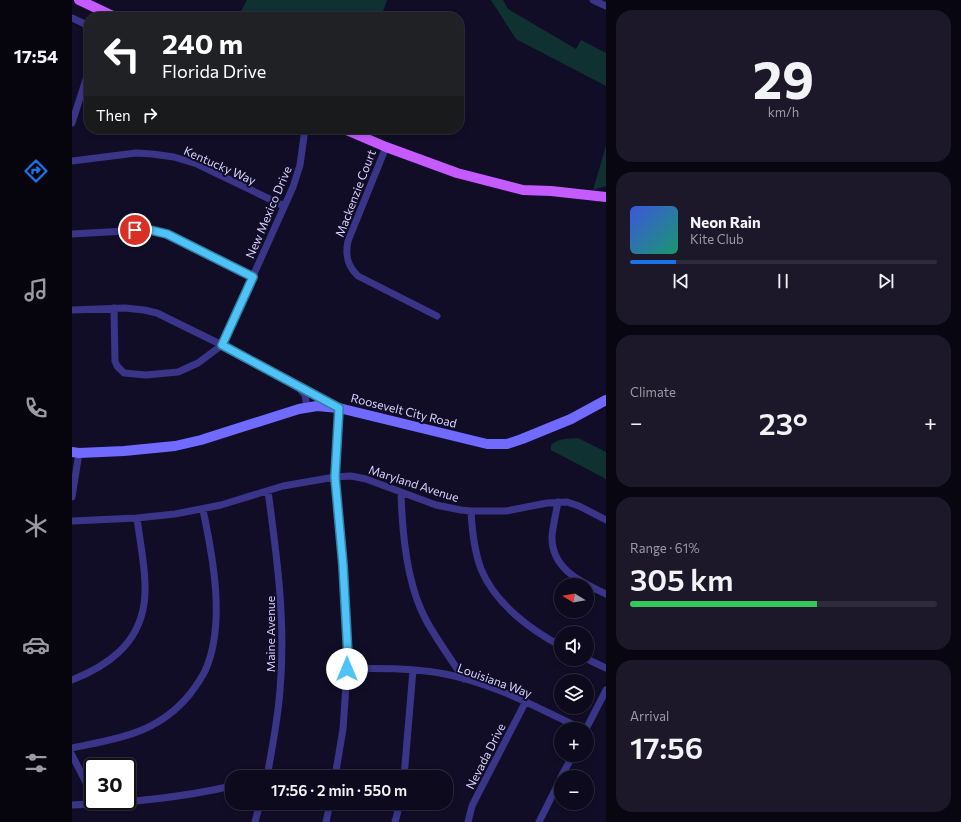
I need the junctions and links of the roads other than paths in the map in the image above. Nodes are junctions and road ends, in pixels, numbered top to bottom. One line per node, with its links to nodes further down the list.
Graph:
1 (78, 0): 4 (main road)
2 (593, 0): 3 (street)
3 (606, 6)
4 (103, 12)
5 (72, 18): 6 (street)
6 (84, 24)
7 (84, 86): 8 (street)
8 (72, 123)
9 (303, 134): 14 (street, New Mexico Drive)
10 (356, 134): 11 (main road)
11 (386, 147): 13 (main road); 19 (street, Mackenzie Court)
12 (72, 161): 14 (street, Kentucky Way)
13 (606, 197)
14 (284, 206): 16 (street, New Mexico Drive)
15 (72, 234): 16 (street)
16 (253, 277): 20 (street, New Mexico Drive)
17 (114, 308): 18 (street); 20 (street); 20 (street)
18 (72, 310)
19 (437, 316)
20 (222, 345): 21 (street)
21 (296, 385): 23 (street); 24 (street)
22 (606, 400): 24 (street, Roosevelt City Road)
23 (307, 407): 24 (street, Roosevelt City Road); 25 (street, Roosevelt City Road)
24 (339, 408): 26 (street)
25 (76, 453): 29 (street)
26 (335, 477): 27 (street, Maryland Avenue); 28 (street, Maryland Avenue); 40 (street)
27 (268, 491): 31 (street, Maryland Avenue); 50 (street, Maine Avenue)
28 (401, 492): 32 (street, Maryland Avenue); 42 (street)
29 (72, 497)
30 (558, 502): 32 (street, Maryland Avenue); 34 (street, Maryland Avenue); 36 (street)
31 (203, 510): 33 (street, Maryland Avenue); 48 (street)
32 (471, 511): 37 (street)
33 (137, 518): 35 (street, Maryland Avenue); 43 (street)
34 (606, 520)
35 (72, 521)
36 (606, 594)
37 (554, 642)
38 (594, 663): 39 (street)
39 (606, 668)
40 (347, 669): 41 (street, Louisiana Way); 51 (street)
41 (413, 670): 42 (street, Louisiana Way); 52 (street)
42 (464, 679): 45 (street, Louisiana Way)
43 (72, 680)
44 (606, 690): 47 (street)
45 (526, 702): 46 (street, Louisiana Way); 65 (street, Nevada Drive)
46 (567, 722)
47 (590, 722)
48 (72, 748)
49 (72, 755): 53 (street)
50 (268, 770)
51 (336, 770)
52 (405, 770)
53 (84, 778)
54 (225, 787): 56 (street)
55 (554, 791): 66 (street)
56 (136, 800)
57 (84, 804): 58 (street)
58 (72, 805)
59 (258, 810): 62 (street)
60 (329, 810): 63 (street)
61 (398, 810): 64 (street)
62 (255, 822)
63 (326, 822)
64 (395, 822)
65 (468, 822)
66 (538, 822)

